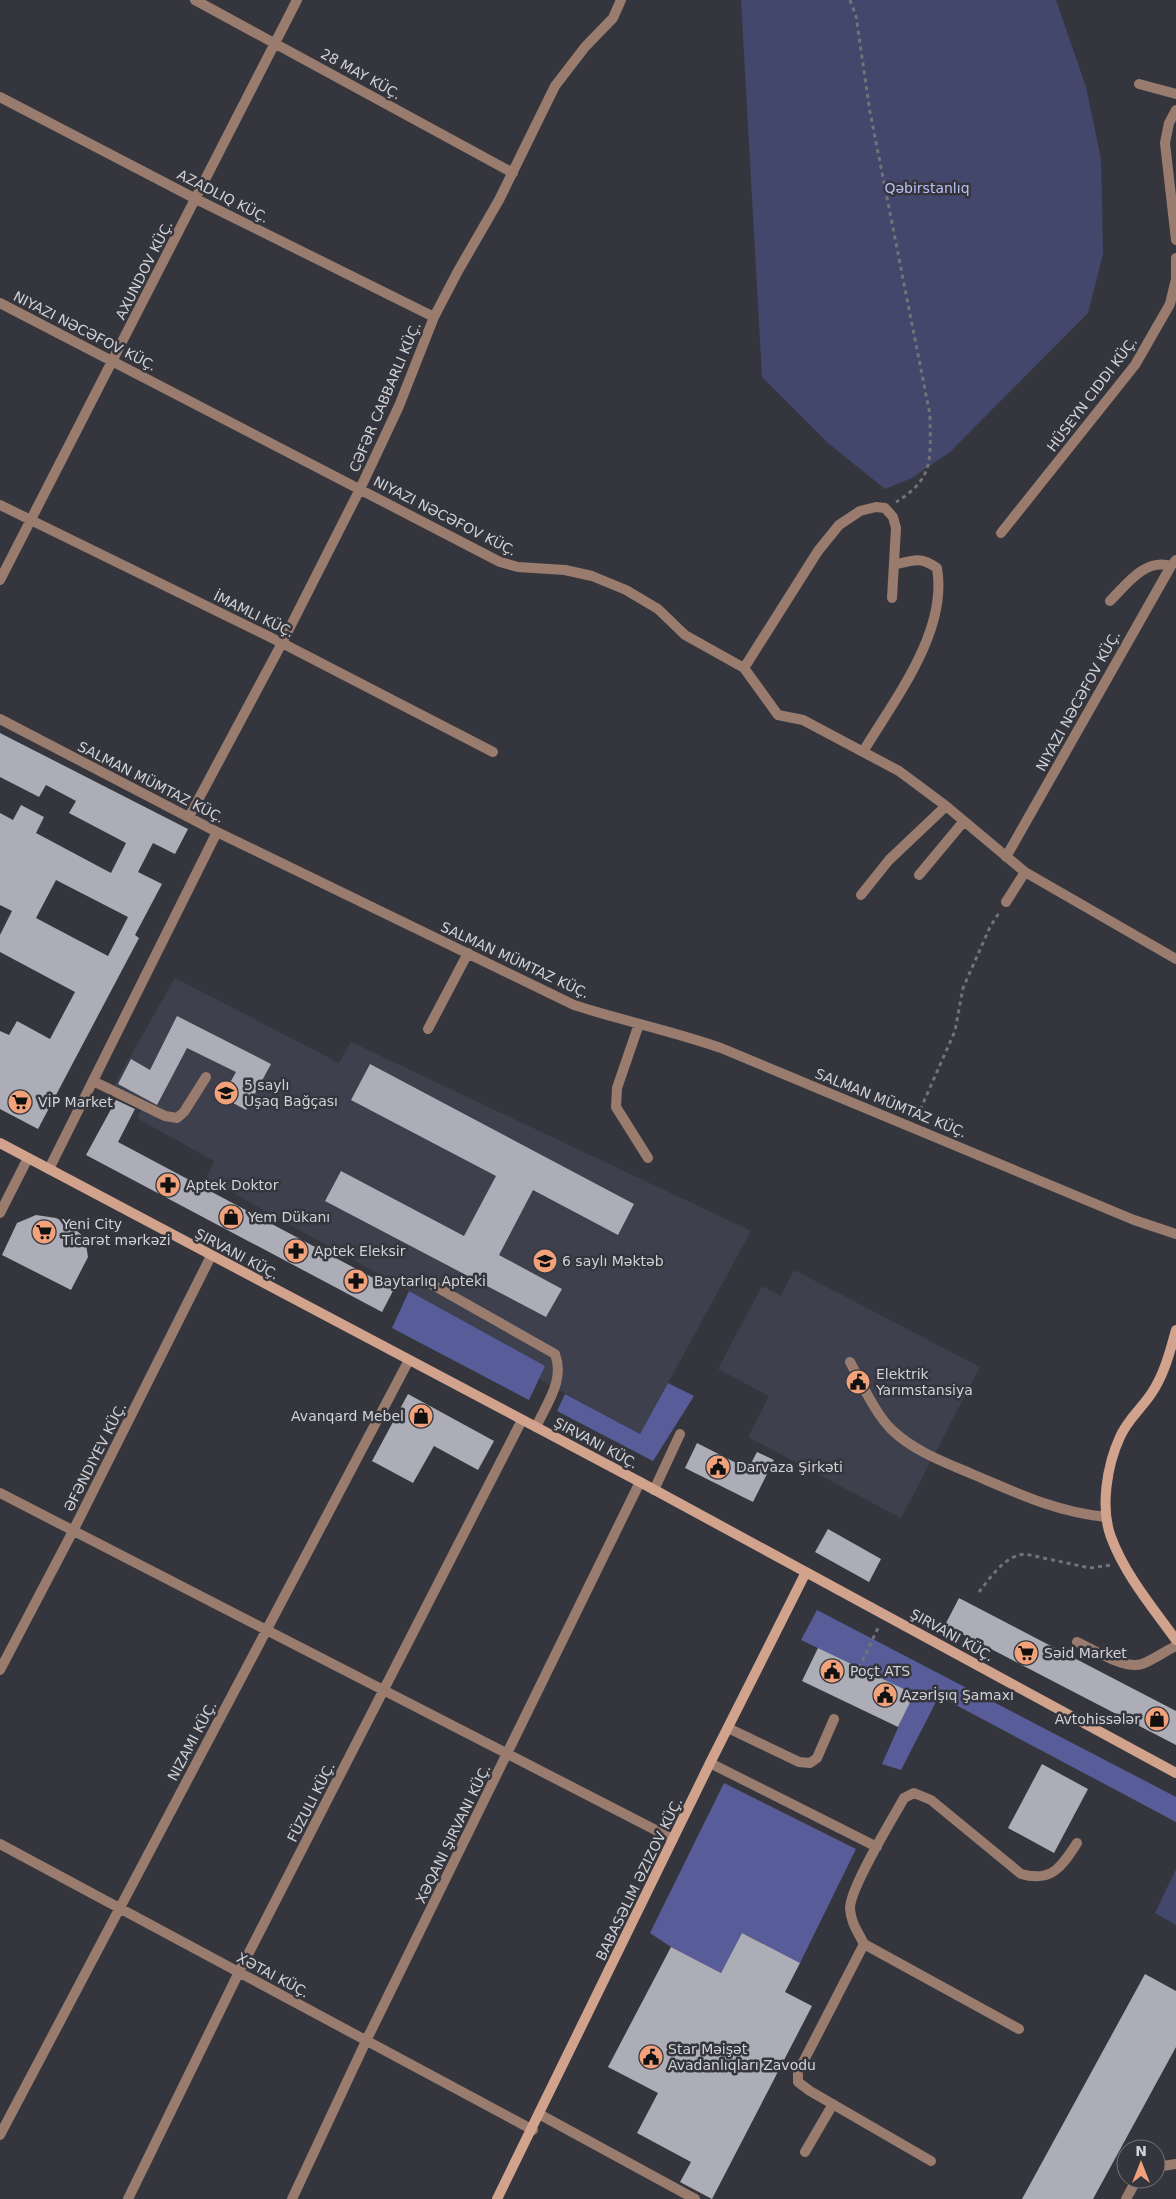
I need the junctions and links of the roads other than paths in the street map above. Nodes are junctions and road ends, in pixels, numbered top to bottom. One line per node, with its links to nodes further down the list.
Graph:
1 (195, 0): 4 (street, 28 MAY KÜÇ.)
2 (297, 0): 4 (street, AXUNDOV KÜÇ.)
3 (622, 0): 9 (street)
4 (276, 42): 9 (street, 28 MAY KÜÇ.); 10 (street, AXUNDOV KÜÇ.)
5 (1139, 84): 6 (street)
6 (1176, 94)
7 (0, 97): 10 (street)
8 (1176, 110): 11 (street)
9 (513, 172): 14 (street)
10 (196, 199): 14 (street); 15 (street, AXUNDOV KÜÇ.)
11 (1176, 240)
12 (1176, 258): 19 (street, HÜSEYN CIDDI KÜÇ.)
13 (0, 303): 15 (street, NIYAZI NƏCƏFOV KÜÇ.)
14 (434, 317): 16 (street)
15 (112, 361): 16 (street, NIYAZI NƏCƏFOV KÜÇ.); 18 (street, AXUNDOV KÜÇ.)
16 (360, 489): 25 (street); 26 (street, NIYAZI NƏCƏFOV KÜÇ.)
17 (0, 505): 18 (street)
18 (30, 520): 22 (street, AXUNDOV KÜÇ.); 25 (street)
19 (1001, 533)
20 (1173, 563): 24 (street); 34 (street, NIYAZI NƏCƏFOV KÜÇ.)
21 (894, 565): 23 (street); 26 (street); 28 (street)
22 (0, 580)
23 (892, 598)
24 (1110, 601)
25 (282, 643): 29 (street); 31 (street)
26 (744, 668): 28 (street, NIYAZI NƏCƏFOV KÜÇ.)
27 (0, 719): 31 (street, SALMAN MÜMTAZ KÜÇ.)
28 (864, 750): 30 (street, NIYAZI NƏCƏFOV KÜÇ.)
29 (493, 752)
30 (946, 806): 32 (street, NIYAZI NƏCƏFOV KÜÇ.); 37 (street)
31 (189, 817): 33 (street, SALMAN MÜMTAZ KÜÇ.)
32 (964, 821): 34 (street, NIYAZI NƏCƏFOV KÜÇ.); 36 (street)
33 (217, 832): 39 (street, SALMAN MÜMTAZ KÜÇ.); 44 (street)
34 (1006, 857): 35 (street, NIYAZI NƏCƏFOV KÜÇ.)
35 (1025, 872): 38 (street); 40 (street, NIYAZI NƏCƏFOV KÜÇ.)
36 (919, 875)
37 (861, 895)
38 (1006, 902)
39 (468, 953): 41 (street, SALMAN MÜMTAZ KÜÇ.); 42 (street)
40 (1176, 959)
41 (639, 1024): 47 (street); 50 (street, SALMAN MÜMTAZ KÜÇ.)
42 (428, 1029)
43 (206, 1076): 44 (street)
44 (93, 1081): 48 (street)
45 (0, 1143): 46 (main road, ŞIRVANI KÜÇ.)
46 (28, 1158): 48 (main road, ŞIRVANI KÜÇ.); 49 (street)
47 (648, 1158)
48 (49, 1169): 51 (main road, ŞIRVANI KÜÇ.)
49 (0, 1212)
50 (1176, 1234)
51 (211, 1256): 54 (main road, ŞIRVANI KÜÇ.); 63 (street, ƏFƏNDIYEV KÜÇ.)
52 (432, 1284): 57 (street)
53 (1176, 1330): 62 (main road)
54 (409, 1360): 56 (main road, ŞIRVANI KÜÇ.); 65 (street, NIZAMI KÜÇ.)
55 (850, 1362): 62 (street)
56 (522, 1420): 57 (main road, ŞIRVANI KÜÇ.); 70 (street, FÜZULI KÜÇ.)
57 (536, 1427): 59 (main road, ŞIRVANI KÜÇ.)
58 (680, 1434): 60 (street)
59 (640, 1482): 60 (main road, ŞIRVANI KÜÇ.); 73 (street, XƏQANI ŞIRVANI KÜÇ.)
60 (654, 1490): 64 (main road, ŞIRVANI KÜÇ.)
61 (0, 1493): 63 (street)
62 (1106, 1517): 66 (main road)
63 (73, 1531): 65 (street); 69 (street, ƏFƏNDIYEV KÜÇ.)
64 (806, 1572): 72 (main road, BABASƏLIM ƏZIZOV KÜÇ.); 75 (main road, ŞIRVANI KÜÇ.)
65 (267, 1630): 70 (street); 80 (street, NIZAMI KÜÇ.)
66 (1176, 1640)
67 (1077, 1642): 68 (street)
68 (1176, 1646)
69 (0, 1670)
70 (384, 1691): 73 (street); 82 (street, FÜZULI KÜÇ.)
71 (834, 1720): 72 (street)
72 (728, 1728): 74 (main road, BABASƏLIM ƏZIZOV KÜÇ.)
73 (507, 1755): 76 (street); 84 (street, XƏQANI ŞIRVANI KÜÇ.)
74 (710, 1763): 76 (main road, BABASƏLIM ƏZIZOV KÜÇ.); 79 (street)
75 (1176, 1773)
76 (673, 1839): 86 (main road, BABASƏLIM ƏZIZOV KÜÇ.)
77 (1077, 1843): 79 (street)
78 (0, 1844): 80 (street, XƏTAI KÜÇ.)
79 (876, 1847): 81 (street)
80 (119, 1908): 82 (street, XƏTAI KÜÇ.); 88 (street, NIZAMI KÜÇ.)
81 (864, 1944): 83 (street); 85 (street)
82 (239, 1972): 84 (street, XƏTAI KÜÇ.); 91 (street, FÜZULI KÜÇ.)
83 (1019, 2029)
84 (366, 2040): 87 (street, XƏTAI KÜÇ.); 92 (street, XƏQANI ŞIRVANI KÜÇ.)
85 (833, 2104): 89 (street); 90 (street)
86 (539, 2114): 87 (main road, BABASƏLIM ƏZIZOV KÜÇ.); 94 (street)
87 (533, 2130): 93 (main road, BABASƏLIM ƏZIZOV KÜÇ.)
88 (0, 2135)
89 (805, 2152)
90 (931, 2161)
91 (128, 2199)
92 (292, 2199)
93 (497, 2199)
94 (695, 2199)

